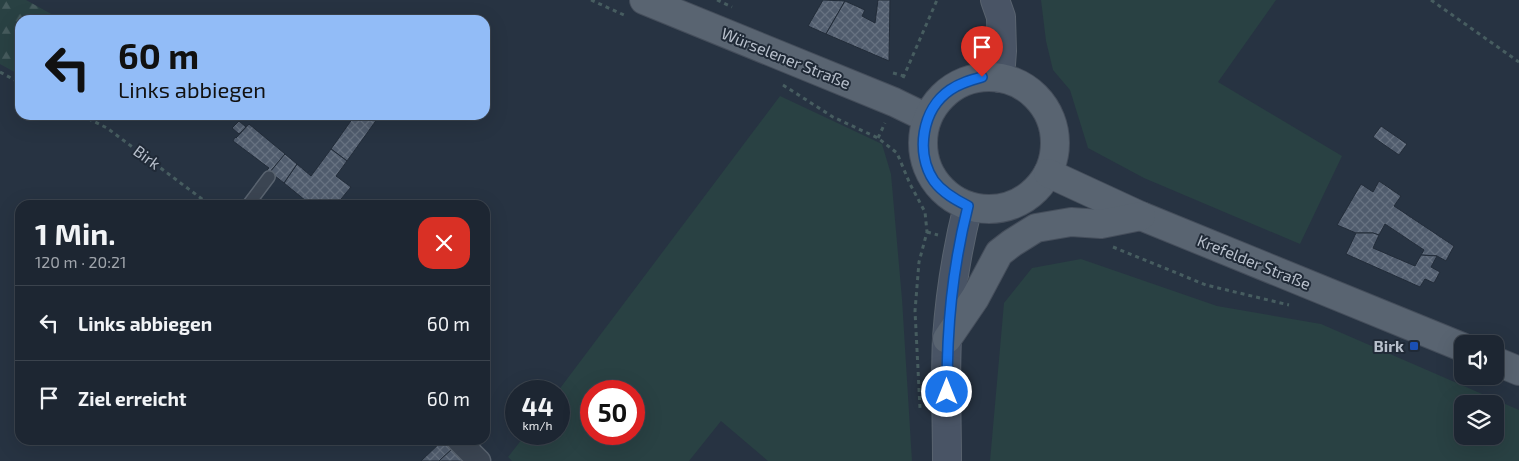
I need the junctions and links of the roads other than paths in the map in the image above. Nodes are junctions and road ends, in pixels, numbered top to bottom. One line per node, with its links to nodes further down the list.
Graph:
1 (995, 0): 3 (main road)
2 (635, 8): 4 (main road, Würselener Straße)
3 (1000, 78): 4 (main road); 5 (main road)
4 (928, 118): 8 (main road)
5 (1048, 173): 8 (main road); 9 (main road, Krefelder Straße)
6 (269, 177): 7 (lane)
7 (252, 200)
8 (968, 206): 10 (main road)
9 (1141, 216): 10 (main road); 11 (main road, Krefelder Straße)
10 (947, 339): 16 (main road)
11 (1454, 344)
12 (1504, 365): 13 (main road)
13 (1519, 371)
14 (463, 445): 15 (street)
15 (479, 461)
16 (946, 461)

